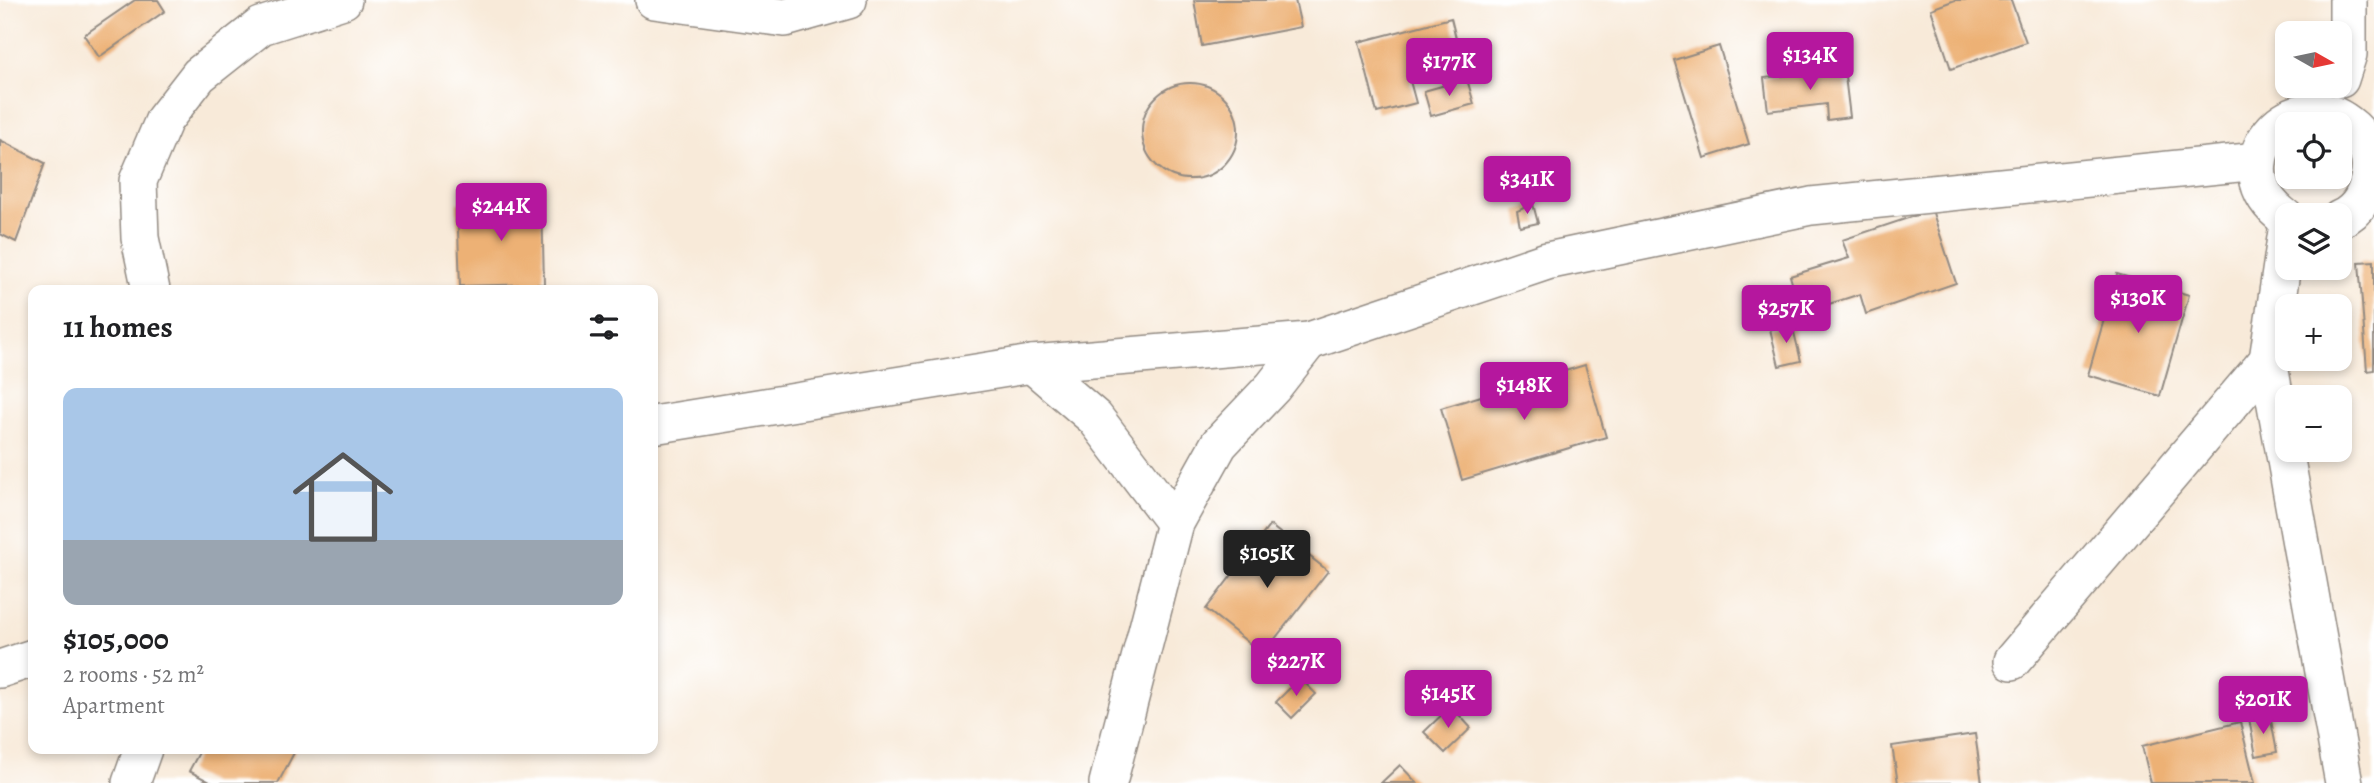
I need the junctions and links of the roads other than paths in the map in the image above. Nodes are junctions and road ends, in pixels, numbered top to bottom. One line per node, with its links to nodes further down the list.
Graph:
1 (343, 0): 13 (street)
2 (654, 0): 3 (street)
3 (848, 0)
4 (2348, 0): 5 (street)
5 (2348, 21)
6 (2328, 98): 8 (street)
7 (2338, 98): 9 (street)
8 (2258, 161): 11 (street); 14 (street)
9 (2372, 165): 10 (street)
10 (2352, 209)
11 (2275, 211)
12 (2280, 280): 15 (street)
13 (150, 285)
14 (1309, 341): 16 (street); 18 (street)
15 (2268, 360): 20 (street); 25 (street)
16 (1032, 364): 17 (street); 18 (street)
17 (658, 424)
18 (1175, 523): 24 (street)
19 (28, 660): 21 (street)
20 (2012, 661)
21 (0, 669)
22 (141, 754): 23 (street)
23 (131, 783)
24 (1108, 783)
25 (2344, 783)

